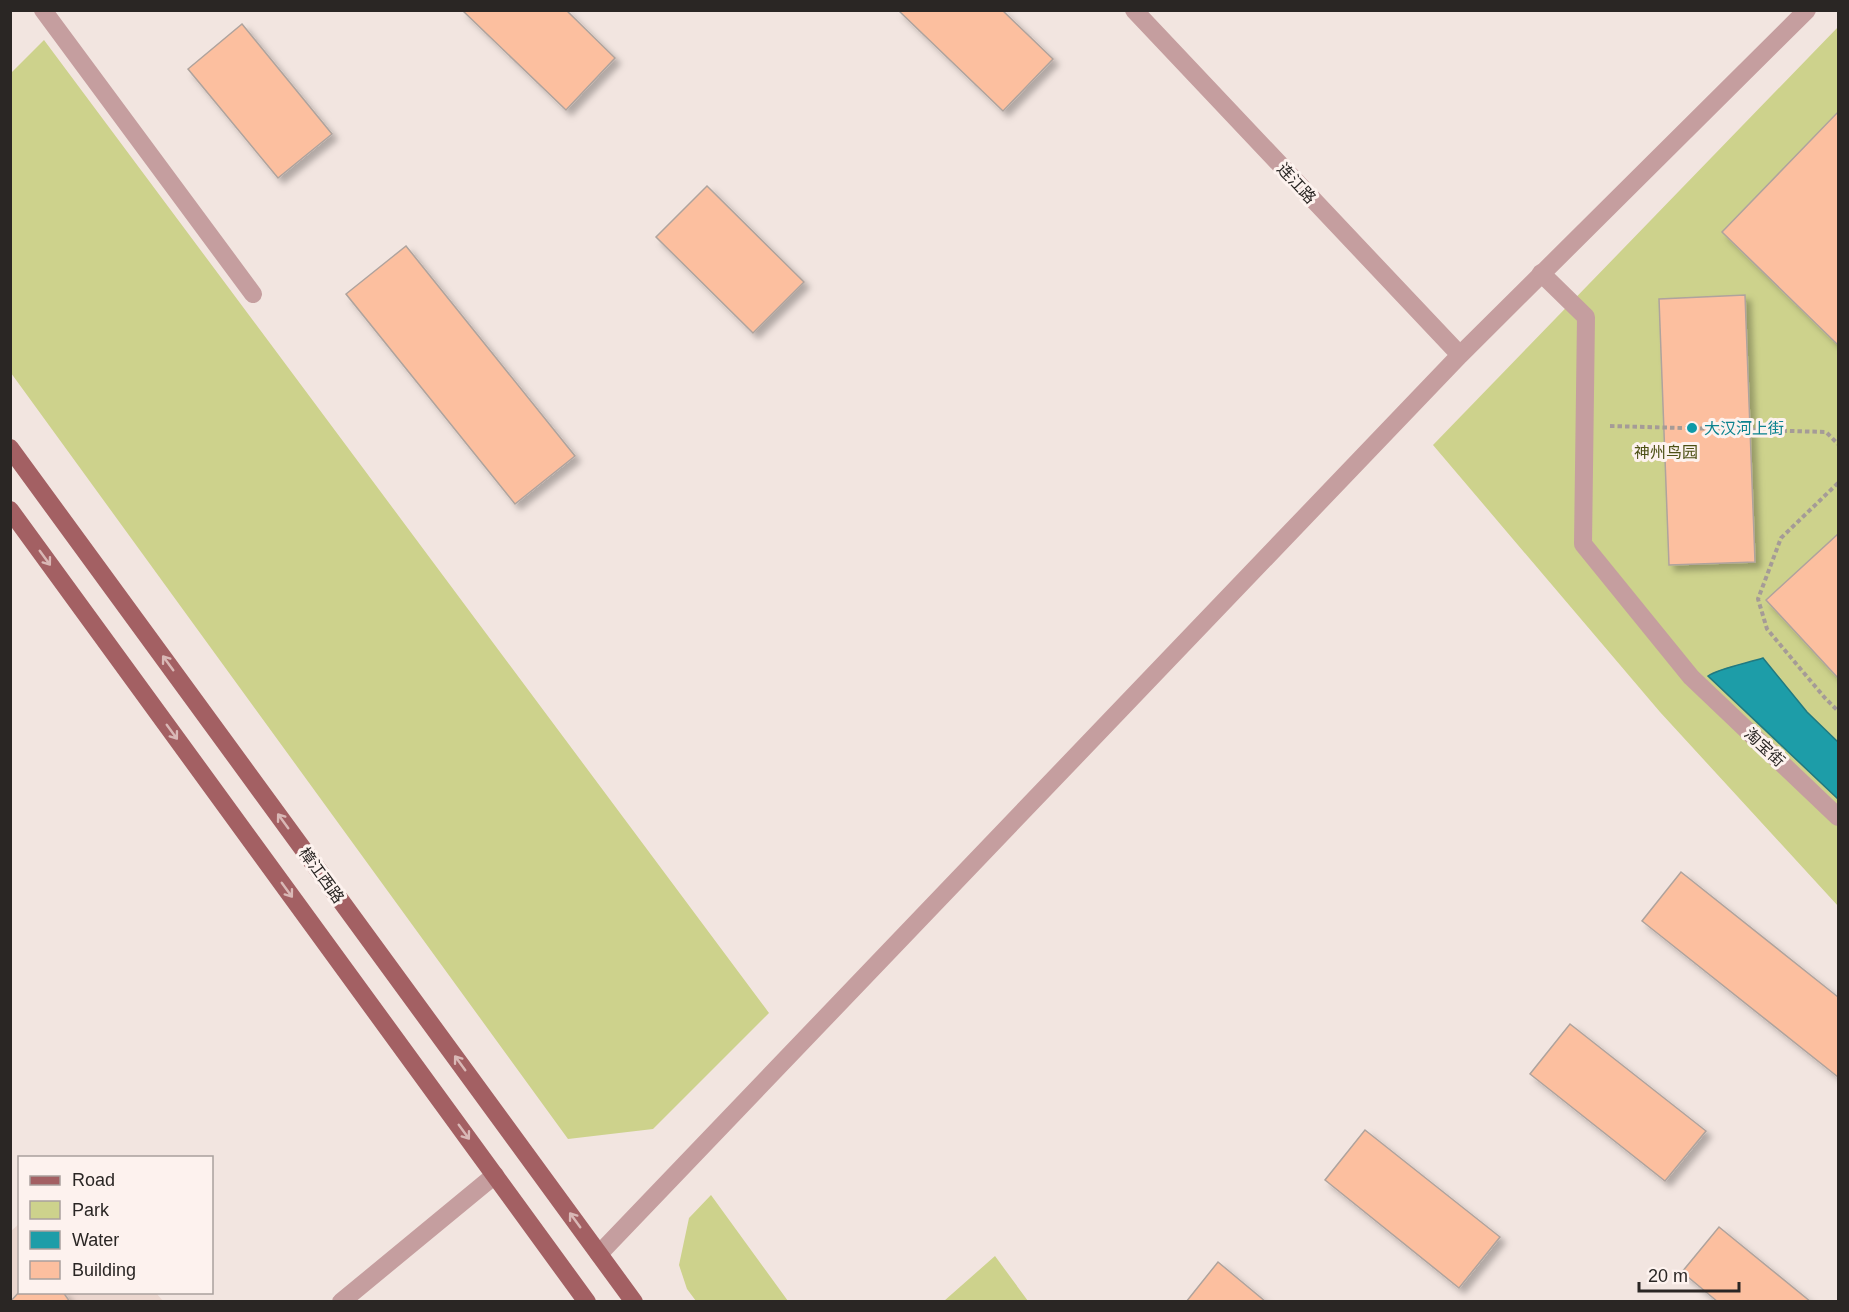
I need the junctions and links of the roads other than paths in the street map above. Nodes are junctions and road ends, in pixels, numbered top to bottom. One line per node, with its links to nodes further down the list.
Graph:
1 (43, 10): 5 (street)
2 (1134, 10): 6 (street, 连江路)
3 (1807, 10): 4 (street)
4 (1541, 273): 6 (street); 9 (street, 淘宝街)
5 (253, 294)
6 (1460, 355): 11 (street)
7 (10, 448): 11 (main road, 樟江西路, one-way to 7)
8 (10, 510): 10 (main road, one-way to 10)
9 (1839, 816)
10 (495, 1175): 12 (street); 13 (main road)
11 (599, 1254): 14 (main road, 樟江西路)
12 (341, 1302)
13 (587, 1302)
14 (634, 1302)

